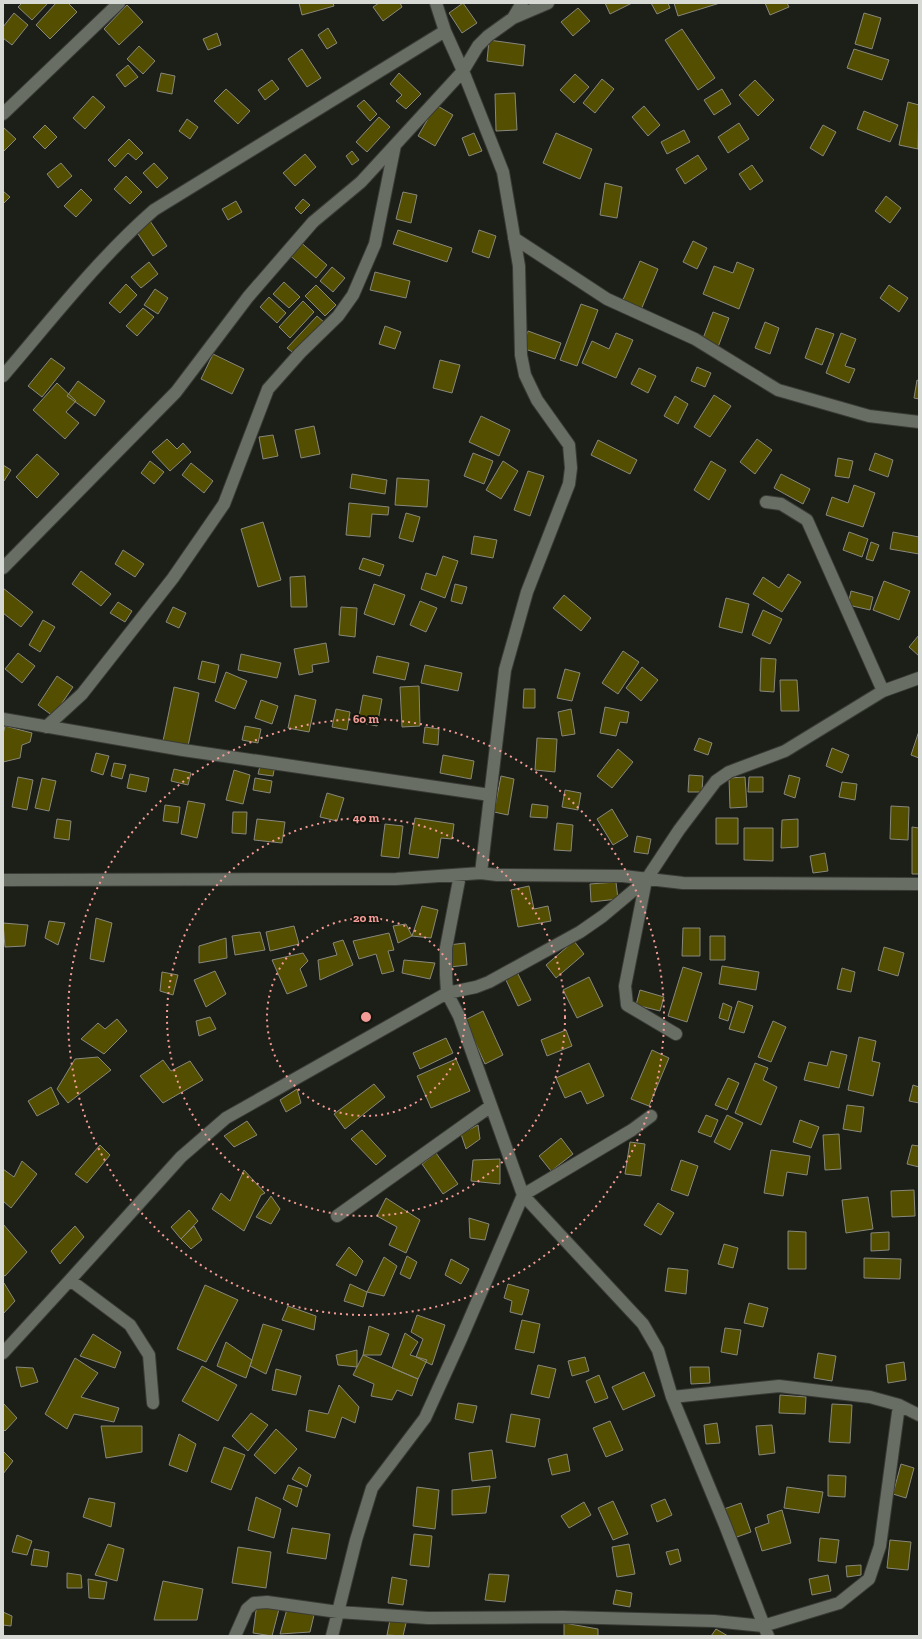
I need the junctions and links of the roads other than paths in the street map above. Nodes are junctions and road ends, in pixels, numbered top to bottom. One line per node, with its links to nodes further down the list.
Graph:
1 (119, 3): 8 (street)
2 (436, 3): 6 (street)
3 (522, 3): 5 (street)
4 (548, 3): 5 (street)
5 (513, 18): 7 (street)
6 (444, 31): 7 (street); 11 (street)
7 (463, 71): 9 (street); 10 (street)
8 (3, 114)
9 (395, 145): 14 (street); 18 (street)
10 (514, 238): 12 (street); 19 (street)
11 (3, 376)
12 (919, 422)
13 (766, 502): 16 (street)
14 (3, 568)
15 (919, 678): 16 (street)
16 (883, 691): 23 (street)
17 (3, 719): 18 (street)
18 (46, 727): 19 (street)
19 (490, 795): 20 (street)
20 (481, 873): 21 (street); 23 (street)
21 (460, 874): 22 (street); 25 (street)
22 (3, 880)
23 (646, 880): 24 (street); 25 (street); 26 (street)
24 (919, 884)
25 (447, 993): 27 (street); 31 (street)
26 (676, 1034)
27 (491, 1106): 29 (street); 30 (street)
28 (651, 1116): 29 (street)
29 (523, 1195): 33 (street); 37 (street)
30 (337, 1216)
31 (70, 1280): 32 (street); 34 (street)
32 (3, 1353)
33 (672, 1397): 35 (street); 38 (street)
34 (153, 1403)
35 (899, 1405): 36 (street); 38 (street)
36 (919, 1415)
37 (338, 1612): 38 (street); 39 (street); 40 (street)
38 (766, 1631)
39 (236, 1636)
40 (332, 1636)

